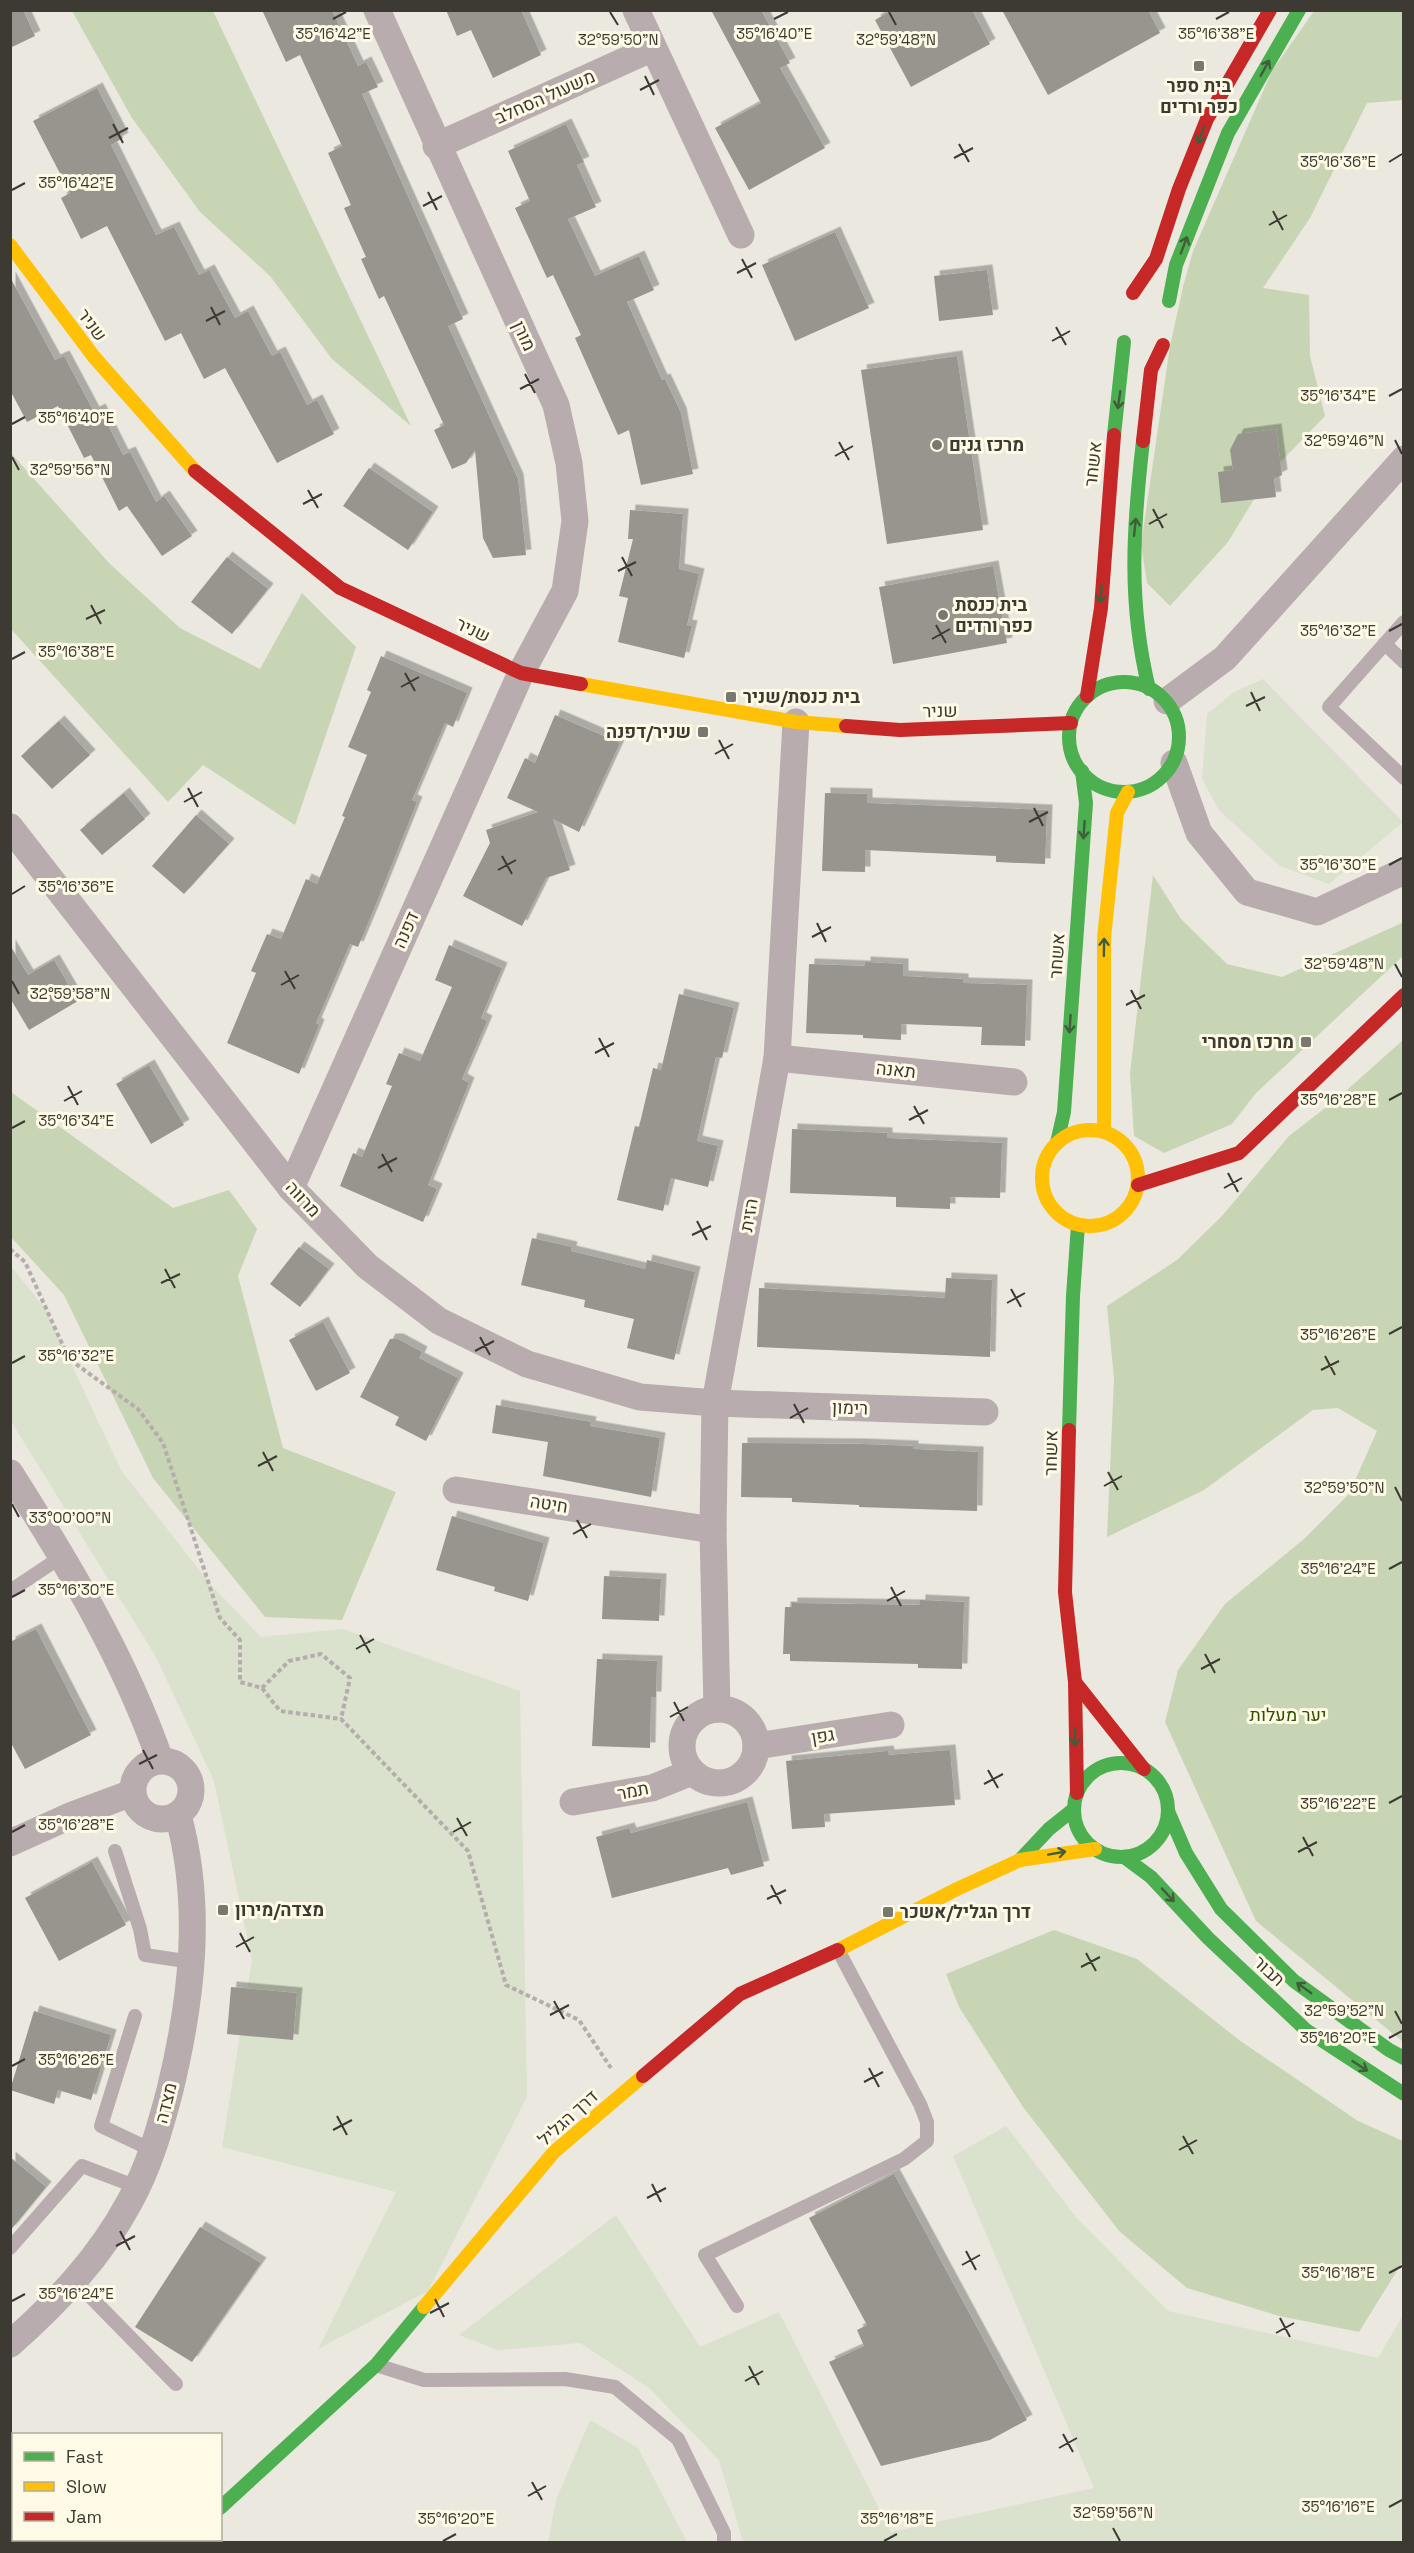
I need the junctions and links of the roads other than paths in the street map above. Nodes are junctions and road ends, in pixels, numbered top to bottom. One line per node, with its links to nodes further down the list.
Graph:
1 (377, 10): 6 (street, מורן)
2 (636, 10): 5 (street)
3 (1270, 10): 9 (street, one-way to 9)
4 (1299, 10): 10 (street, one-way to 4)
5 (653, 48): 6 (street, משעול הסחלב); 7 (street)
6 (436, 146): 17 (street, מורן)
7 (741, 235)
8 (10, 245): 17 (street, שניר)
9 (1133, 293): 10 (street); 11 (street)
10 (1159, 295): 12 (street)
11 (1121, 303)
12 (1175, 317)
13 (1404, 459): 18 (street)
14 (1404, 622): 15 (lane)
15 (1385, 644): 16 (lane); 24 (lane)
16 (1404, 662)
17 (521, 673): 20 (street, שניר); 34 (street, דפנה)
18 (1158, 695): 19 (street); 19 (street, אשחר, one-way to 19); 22 (street)
19 (1087, 696): 21 (street)
20 (796, 722): 21 (street, שניר); 29 (street, הזית)
21 (1071, 723): 23 (street)
22 (1174, 763): 25 (street); 27 (street)
23 (1082, 771): 25 (street); 32 (street, אשחר, one-way to 32)
24 (1404, 778)
25 (1128, 792): 31 (street, one-way to 25)
26 (10, 827): 34 (street, מרווה)
27 (1404, 871)
28 (1404, 995): 33 (street)
29 (777, 1058): 30 (street, תאנה); 36 (street, הזית)
30 (1014, 1082)
31 (1104, 1131): 32 (street); 33 (street)
32 (1057, 1143): 35 (street)
33 (1138, 1185): 35 (street)
34 (291, 1188): 36 (street, מרווה)
35 (1078, 1225): 43 (street, אשחר)
36 (715, 1403): 37 (street, רימון); 40 (street, הזית)
37 (985, 1412)
38 (10, 1473): 41 (street)
39 (456, 1490): 40 (street, חיטה)
40 (713, 1530): 44 (street, הזית)
41 (61, 1557): 42 (lane); 47 (street)
42 (10, 1591)
43 (1076, 1682): 48 (street); 51 (street, אשחר, one-way to 51)
44 (717, 1709): 46 (street); 49 (street)
45 (891, 1725): 46 (street, גפן)
46 (756, 1746): 49 (street)
47 (160, 1760): 50 (street); 55 (street)
48 (1144, 1769): 51 (street); 54 (street)
49 (692, 1772): 52 (street, תמר)
50 (132, 1793): 55 (street); 56 (street)
51 (1077, 1793): 53 (street)
52 (573, 1802)
53 (1074, 1809): 57 (street); 60 (street, דרך הגליל)
54 (1168, 1811): 59 (street); 64 (street, תבור, one-way to 54)
55 (178, 1815): 62 (street, מצדה)
56 (10, 1843)
57 (1095, 1849): 59 (street); 60 (street, דרך הגליל, one-way to 57)
58 (115, 1851): 62 (lane)
59 (1124, 1857): 65 (street, תבור, one-way to 65)
60 (1020, 1860): 61 (street, דרך הגליל)
61 (838, 1950): 70 (lane); 72 (street, דרך הגליל)
62 (192, 1962): 66 (street, מצדה)
63 (135, 2016): 66 (lane)
64 (1404, 2058)
65 (1404, 2094)
66 (152, 2150): 67 (street, מצדה)
67 (137, 2187): 68 (lane); 69 (street, מצדה)
68 (10, 2248)
69 (75, 2281): 71 (street, מצדה); 73 (lane)
70 (737, 2306)
71 (10, 2344)
72 (376, 2365): 74 (street, דרך הגליל); 75 (lane)
73 (176, 2384)
74 (222, 2506)
75 (724, 2542)

